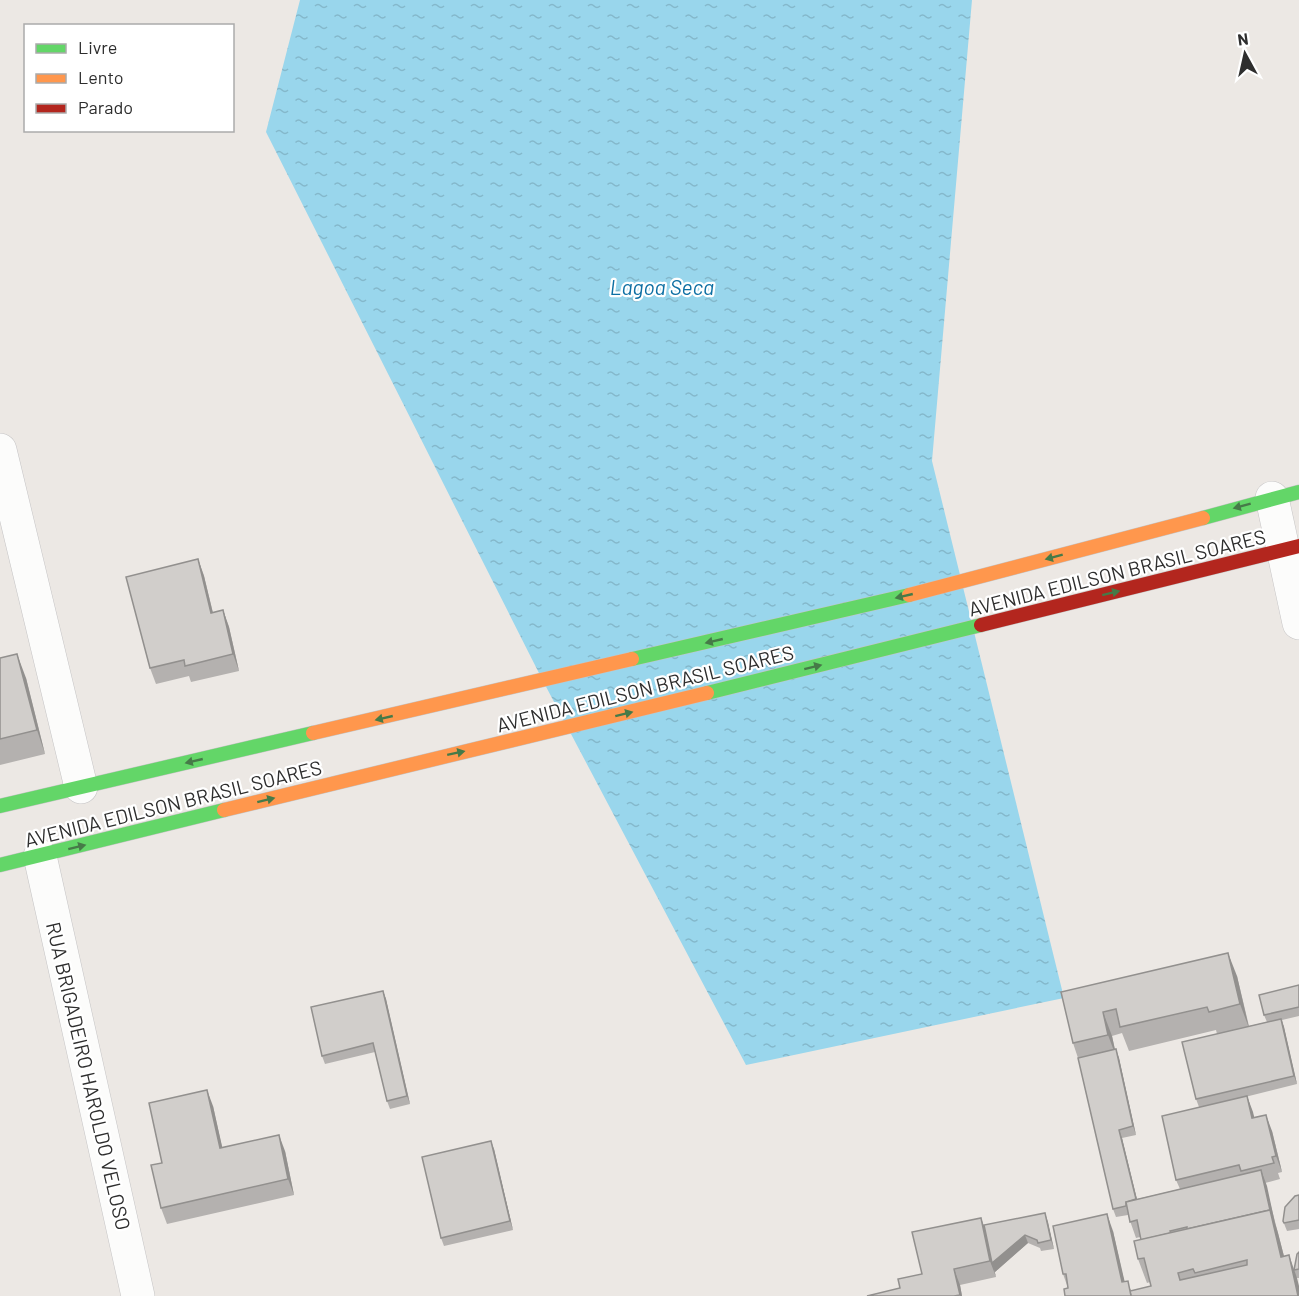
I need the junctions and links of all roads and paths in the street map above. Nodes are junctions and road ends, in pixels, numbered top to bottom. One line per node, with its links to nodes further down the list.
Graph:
1 (0, 450): 5 (street)
2 (1286, 495): 3 (street); 5 (main road, AVENIDA EDILSON BRASIL SOARES, one-way to 5)
3 (1291, 548): 4 (street); 7 (main road, AVENIDA EDILSON BRASIL SOARES, one-way to 3)
4 (1299, 623)
5 (81, 787): 6 (main road, AVENIDA EDILSON BRASIL SOARES)
6 (0, 806)
7 (40, 856): 8 (main road, AVENIDA EDILSON BRASIL SOARES); 9 (street, RUA BRIGADEIRO HAROLDO VELOSO)
8 (0, 866)
9 (138, 1296)

